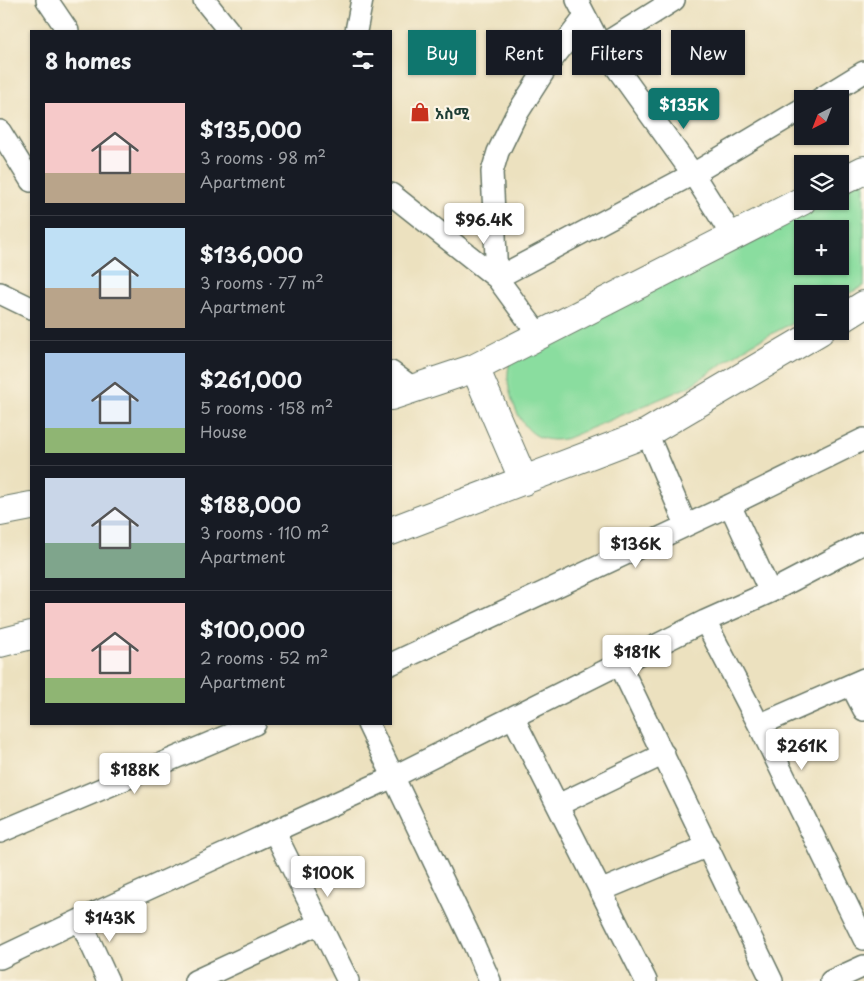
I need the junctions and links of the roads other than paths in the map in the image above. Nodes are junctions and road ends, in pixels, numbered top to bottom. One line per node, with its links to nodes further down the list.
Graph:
1 (47, 0): 6 (street)
2 (204, 0): 7 (street)
3 (362, 0): 8 (street)
4 (674, 0): 10 (street)
5 (581, 8): 9 (street); 23 (street)
6 (67, 30)
7 (228, 30)
8 (356, 30)
9 (593, 30)
10 (626, 30)
11 (864, 72): 13 (street)
12 (622, 75): 17 (street)
13 (835, 90)
14 (794, 114): 17 (street)
15 (0, 131): 19 (street)
16 (864, 170): 18 (highway)
17 (693, 174): 22 (street); 23 (street)
18 (849, 178)
19 (30, 179)
20 (392, 195): 23 (street)
21 (794, 205): 22 (highway)
22 (733, 237): 28 (highway)
23 (497, 278): 28 (street)
24 (0, 293): 26 (street)
25 (864, 305): 27 (highway)
26 (30, 308)
27 (849, 314)
28 (538, 334): 30 (highway)
29 (805, 340): 33 (highway)
30 (475, 368): 32 (highway); 35 (highway)
31 (392, 374): 32 (street)
32 (402, 392)
33 (647, 433): 35 (highway); 39 (street)
34 (864, 439): 36 (street)
35 (524, 481): 40 (highway)
36 (730, 505): 39 (street); 42 (street)
37 (30, 506): 38 (highway)
38 (0, 512)
39 (686, 525): 46 (street)
40 (392, 531)
41 (864, 544): 42 (street)
42 (770, 592): 43 (street)
43 (705, 621): 47 (street); 53 (street)
44 (30, 635): 45 (highway)
45 (0, 643)
46 (392, 664)
47 (620, 665): 50 (street); 54 (street)
48 (858, 682): 49 (street); 53 (street)
49 (864, 710)
50 (513, 717): 55 (street); 56 (street)
51 (253, 725): 58 (street)
52 (368, 725): 55 (street)
53 (759, 725): 63 (street)
54 (664, 754): 56 (street); 59 (street)
55 (393, 777): 57 (street); 70 (street)
56 (558, 805): 60 (street)
57 (274, 831): 61 (street); 62 (street)
58 (0, 832)
59 (708, 846): 60 (street); 72 (street)
60 (600, 891): 71 (street)
61 (80, 920): 64 (street); 67 (street)
62 (320, 924): 66 (street); 69 (street)
63 (864, 939)
64 (0, 958)
65 (864, 966): 73 (street)
66 (219, 976): 68 (street)
67 (108, 981)
68 (196, 981)
69 (348, 981)
70 (490, 981)
71 (645, 981)
72 (772, 981)
73 (831, 981)

